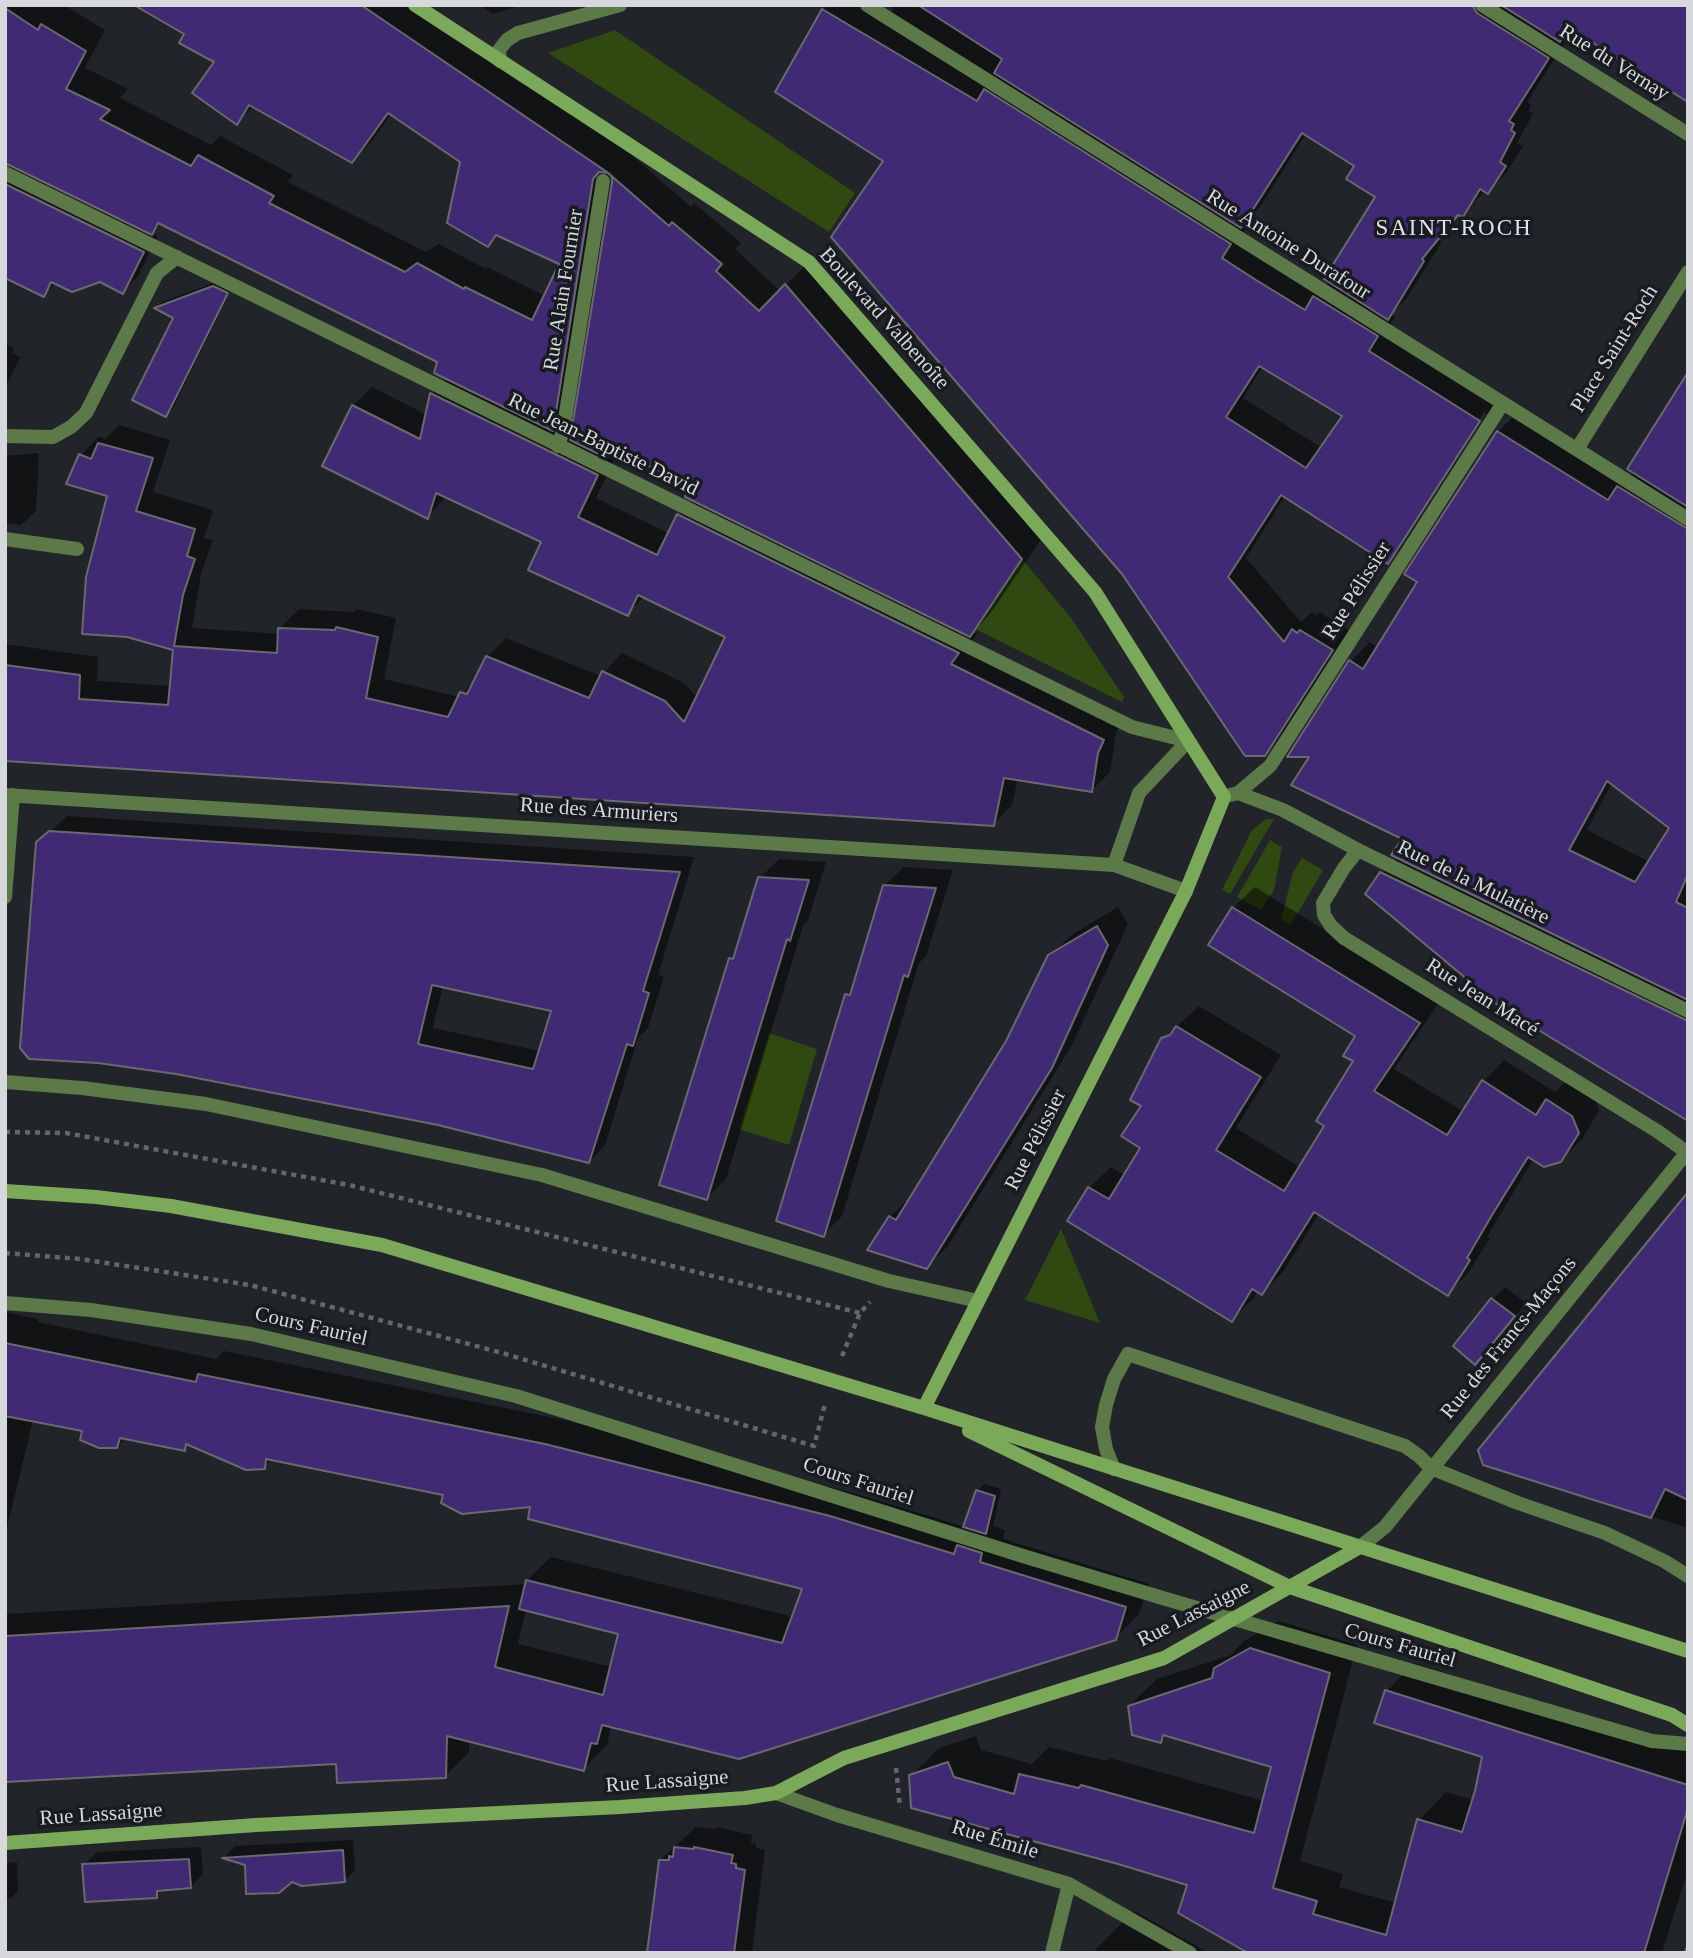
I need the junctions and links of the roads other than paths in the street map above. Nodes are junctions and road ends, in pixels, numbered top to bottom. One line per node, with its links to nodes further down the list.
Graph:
1 (415, 5): 5 (main road, Boulevard Valbenoîte)
2 (620, 5): 5 (street)
3 (867, 5): 11 (street, Rue Antoine Durafour)
4 (1482, 5): 6 (street, Rue du Vernay)
5 (500, 61): 18 (main road, Boulevard Valbenoîte)
6 (1688, 134)
7 (5, 173): 9 (street, Rue Jean-Baptiste David)
8 (603, 181): 13 (street, Rue Alain Fournier)
9 (177, 257): 12 (street); 13 (street, Rue Jean-Baptiste David)
10 (1688, 272): 14 (street, Place Saint-Roch)
11 (1503, 403): 14 (street, Rue Antoine Durafour); 20 (street, Rue Pélissier)
12 (5, 436)
13 (558, 446): 18 (street, Rue Jean-Baptiste David)
14 (1577, 449): 15 (street, Rue Antoine Durafour)
15 (1688, 519)
16 (5, 539): 17 (street)
17 (77, 549)
18 (1188, 741): 20 (main road, Boulevard Valbenoîte); 22 (street)
19 (9, 795): 22 (street, Rue des Armuriers); 24 (street)
20 (1231, 795): 21 (street, Rue de la Mulatière); 23 (main road, Rue Pélissier)
21 (1358, 850): 25 (street, Rue de la Mulatière); 27 (street, Rue Jean Macé)
22 (1114, 865): 23 (street, Rue des Armuriers)
23 (1186, 891): 29 (main road, Rue Pélissier)
24 (5, 897)
25 (1688, 1012)
26 (5, 1082): 29 (street)
27 (1687, 1152): 32 (street, Rue des Francs-Maçons)
28 (5, 1191): 31 (main road, Cours Fauriel)
29 (978, 1301): 31 (main road, Rue Pélissier)
30 (5, 1303): 37 (street, Cours Fauriel)
31 (923, 1409): 33 (main road, Cours Fauriel); 36 (main road, Cours Fauriel)
32 (1431, 1468): 33 (street); 34 (street, Rue des Francs-Maçons); 35 (street)
33 (1114, 1469): 34 (main road, Cours Fauriel)
34 (1360, 1547): 36 (main road); 38 (main road, Cours Fauriel)
35 (1688, 1576)
36 (1290, 1587): 37 (main road, Rue Lassaigne); 39 (main road, Cours Fauriel)
37 (1234, 1619): 40 (street, Cours Fauriel); 41 (main road, Rue Lassaigne)
38 (1688, 1651)
39 (1688, 1726)
40 (1688, 1744)
41 (776, 1793): 42 (main road, Rue Lassaigne); 43 (street, Rue Émile)
42 (5, 1843)
43 (1069, 1884): 44 (street); 45 (street, Rue Émile)
44 (1052, 1953)
45 (1190, 1953)

